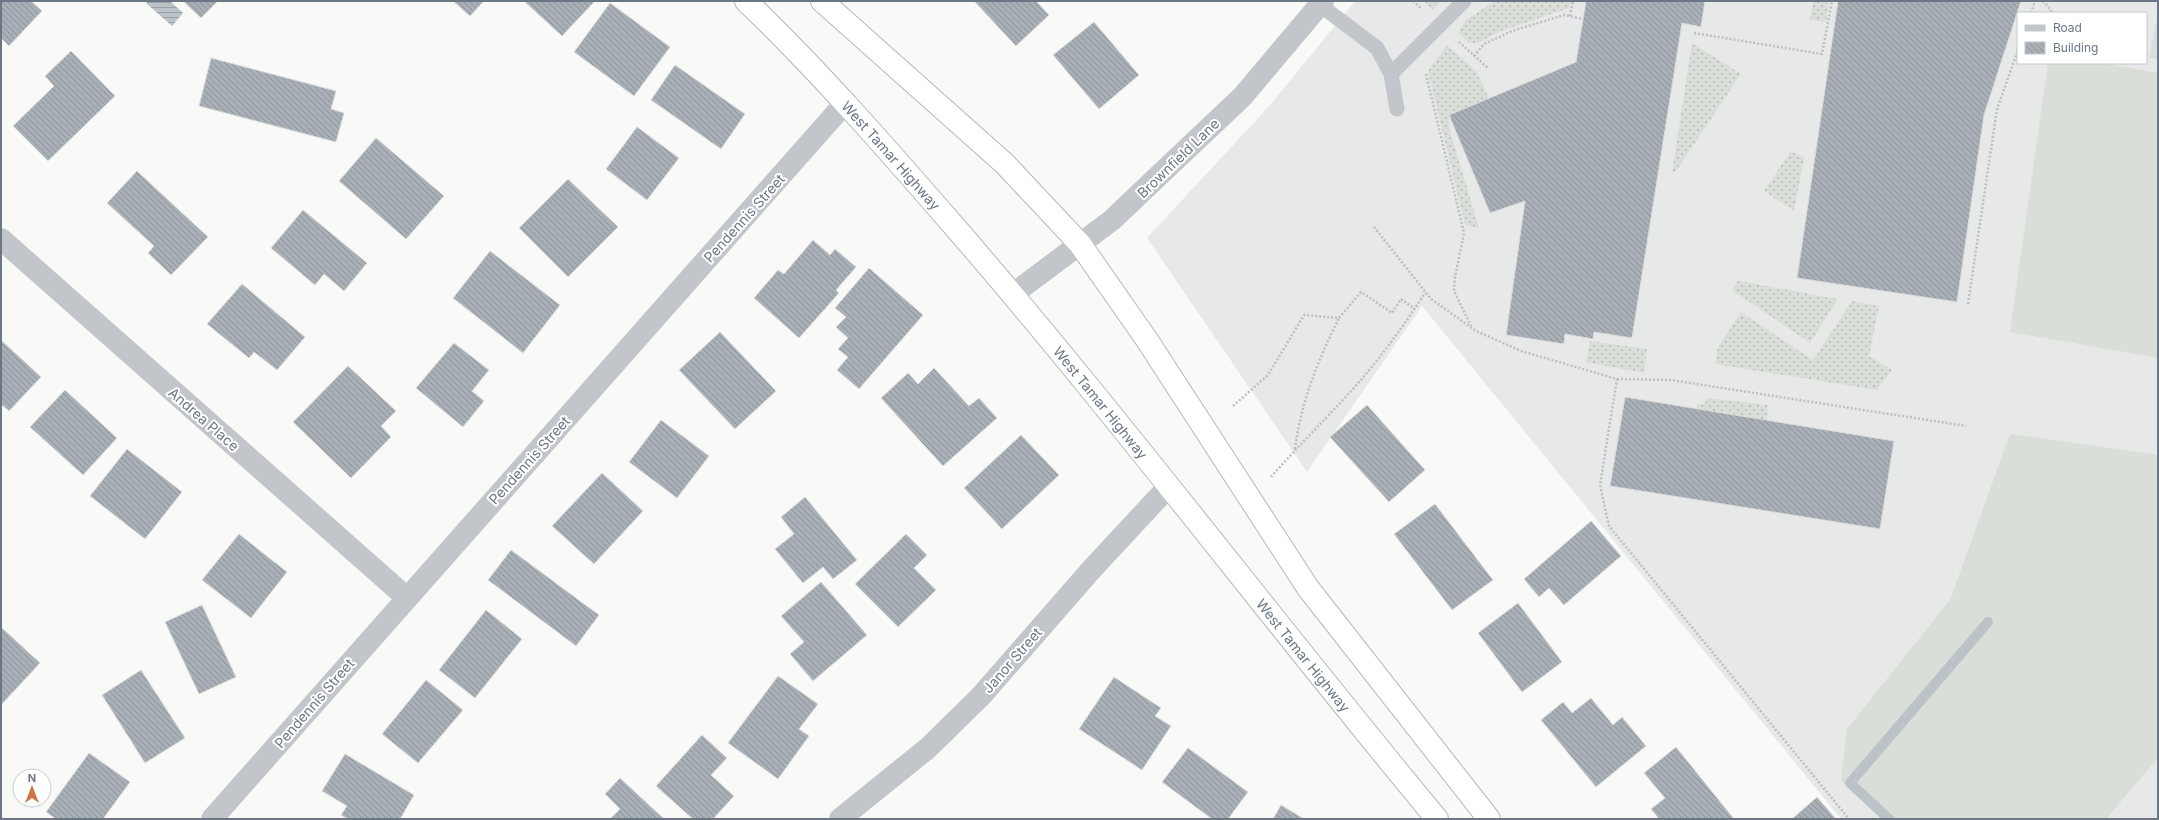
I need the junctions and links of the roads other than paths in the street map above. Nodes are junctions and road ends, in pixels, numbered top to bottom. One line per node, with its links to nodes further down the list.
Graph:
1 (746, 1): 6 (highway, West Tamar Highway)
2 (822, 1): 9 (highway)
3 (1464, 1): 5 (lane)
4 (1322, 3): 5 (lane); 9 (street, Brownfield Lane)
5 (1390, 74): 7 (lane)
6 (846, 102): 10 (highway, West Tamar Highway); 12 (street, Pendennis Street)
7 (1397, 109)
8 (1, 239): 12 (street, Andrea Place)
9 (1080, 244): 10 (street, Brownfield Lane); 16 (highway)
10 (1013, 294): 11 (highway, West Tamar Highway)
11 (1169, 486): 14 (street, Janor Street); 15 (highway, West Tamar Highway)
12 (407, 598): 13 (street, Pendennis Street)
13 (212, 819)
14 (840, 819)
15 (1437, 819)
16 (1489, 819)

